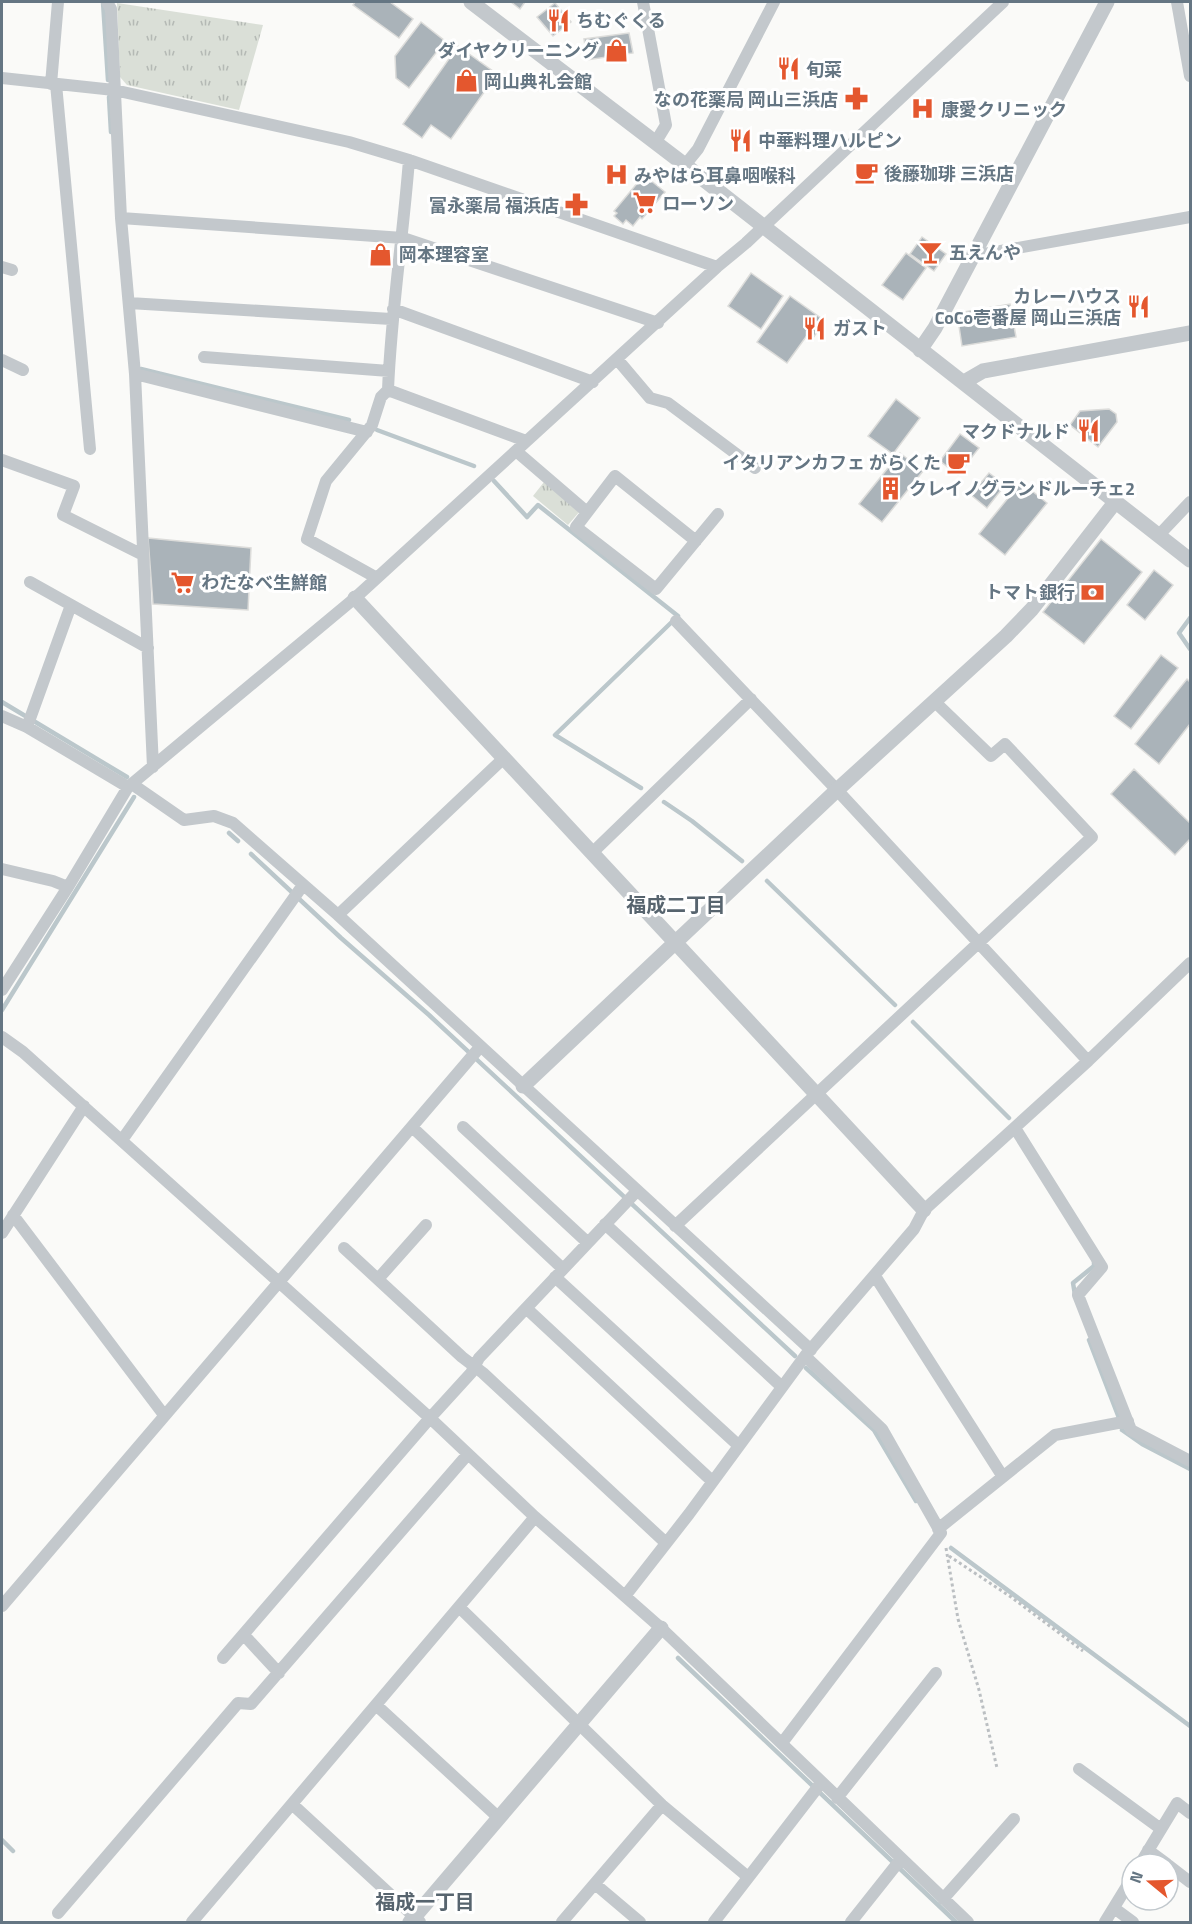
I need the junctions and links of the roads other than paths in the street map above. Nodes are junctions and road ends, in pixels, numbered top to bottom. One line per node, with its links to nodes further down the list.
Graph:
1 (58, 2): 11 (street)
2 (108, 2): 12 (street)
3 (471, 2): 13 (street)
4 (643, 2): 13 (street)
5 (774, 2): 15 (street)
6 (1003, 2): 18 (street)
7 (1177, 2): 9 (street)
8 (1102, 3): 20 (street)
9 (1191, 76)
10 (2, 78): 11 (street)
11 (54, 84): 12 (street); 38 (street)
12 (114, 90): 14 (street); 17 (street)
13 (655, 143): 15 (street)
14 (409, 160): 19 (street); 21 (street)
15 (685, 165): 18 (street)
16 (1191, 217): 20 (street)
17 (121, 218): 19 (street); 22 (street)
18 (762, 227): 21 (street); 26 (street)
19 (403, 238): 23 (street); 24 (street)
20 (973, 256): 26 (street)
21 (717, 267): 24 (street)
22 (129, 303): 23 (street); 32 (street)
23 (392, 314): 31 (street); 33 (street)
24 (658, 323): 28 (street)
25 (1191, 333): 34 (street)
26 (920, 350): 34 (street)
27 (204, 357): 31 (street)
28 (617, 359): 33 (street); 41 (street)
29 (2, 360): 30 (street)
30 (23, 370)
31 (389, 371): 35 (street)
32 (135, 374): 36 (street); 48 (street)
33 (593, 381): 37 (street)
34 (964, 382): 42 (street)
35 (388, 390): 36 (street); 37 (street)
36 (367, 432): 50 (street)
37 (526, 441): 39 (street)
38 (90, 449)
39 (516, 451): 44 (street); 50 (street)
40 (2, 460): 48 (street)
41 (755, 468)
42 (1116, 501): 46 (street); 57 (street)
43 (1191, 502): 46 (street)
44 (587, 512): 47 (street); 47 (street)
45 (718, 514): 47 (street)
46 (1159, 535): 49 (street)
47 (696, 541)
48 (143, 555): 55 (street)
49 (1191, 560)
50 (377, 578): 52 (street)
51 (30, 582): 53 (street)
52 (355, 598): 60 (street); 61 (street)
53 (71, 605): 55 (street); 59 (street)
54 (676, 621): 56 (street)
55 (148, 648): 61 (street)
56 (751, 699): 63 (street); 64 (street)
57 (934, 701): 63 (street); 70 (street)
58 (2, 716): 59 (street)
59 (29, 721): 62 (street)
60 (504, 758): 64 (street); 68 (street)
61 (153, 767): 62 (street)
62 (130, 785): 66 (street); 67 (street)
63 (837, 790): 69 (street); 70 (street)
64 (592, 853): 69 (street)
65 (2, 869): 66 (street)
66 (68, 887): 72 (street)
67 (298, 892): 68 (street); 82 (street)
68 (338, 915): 74 (street)
69 (675, 943): 76 (street); 77 (street)
70 (979, 944): 75 (street); 77 (street)
71 (1191, 963): 75 (street)
72 (2, 990)
73 (2, 1037): 78 (street)
74 (475, 1053): 76 (street); 79 (street)
75 (1088, 1062): 81 (street)
76 (523, 1086): 83 (street)
77 (816, 1095): 84 (street); 88 (street)
78 (84, 1106): 82 (street); 85 (street)
79 (412, 1127): 92 (street); 95 (street)
80 (463, 1127): 90 (street)
81 (1015, 1128): 84 (street); 102 (street)
82 (122, 1140): 95 (street)
83 (631, 1197): 86 (street); 88 (street)
84 (924, 1210): 93 (street)
85 (13, 1215): 89 (street); 100 (street)
86 (605, 1224): 90 (street); 99 (street)
87 (426, 1225): 94 (street)
88 (675, 1226): 97 (street)
89 (2, 1233)
90 (587, 1242): 92 (street)
91 (344, 1248): 94 (street)
92 (559, 1273): 96 (street); 103 (street)
93 (875, 1276): 97 (street); 106 (street)
94 (378, 1279): 98 (street)
95 (279, 1281): 100 (street); 101 (street)
96 (526, 1308): 98 (street); 107 (street)
97 (808, 1353): 99 (street); 109 (street)
98 (475, 1366): 101 (street); 110 (street)
99 (782, 1387): 103 (street)
100 (164, 1415): 112 (street)
101 (430, 1418): 104 (street); 115 (street)
102 (1128, 1421): 105 (street); 106 (street)
103 (738, 1445): 107 (street)
104 (468, 1454): 108 (street); 117 (street)
105 (1191, 1461)
106 (1003, 1478): 109 (street)
107 (712, 1481): 110 (street)
108 (535, 1517): 111 (street); 113 (street)
109 (939, 1531): 121 (street)
110 (666, 1544): 111 (street)
111 (625, 1596): 114 (street)
112 (2, 1605)
113 (459, 1607): 119 (street); 120 (street)
114 (661, 1628): 120 (street); 121 (street)
115 (243, 1635): 116 (street); 117 (street)
116 (223, 1658)
117 (279, 1673): 139 (street)
118 (936, 1673): 124 (street)
119 (376, 1705): 125 (street); 128 (street)
120 (580, 1724): 126 (street); 128 (street)
121 (782, 1743): 123 (street)
122 (1080, 1769): 130 (street)
123 (817, 1788): 124 (street); 134 (street)
124 (837, 1798): 133 (street)
125 (292, 1804): 140 (street); 141 (street)
126 (662, 1805): 134 (street); 135 (street)
127 (1191, 1813): 130 (street)
128 (499, 1818): 140 (street)
129 (1014, 1819): 137 (street)
130 (1161, 1829): 131 (street)
131 (1148, 1850): 132 (street)
132 (1151, 1852)
133 (897, 1863): 137 (street); 145 (street)
134 (748, 1877): 144 (street)
135 (595, 1884): 142 (street); 143 (street)
136 (1120, 1898): 138 (street)
137 (943, 1899): 146 (street)
138 (1114, 1908): 147 (street); 148 (street)
139 (58, 1913)
140 (415, 1921)
141 (192, 1923)
142 (562, 1923)
143 (640, 1923)
144 (714, 1923)
145 (850, 1923)
146 (968, 1923)
147 (1105, 1923)
148 (1133, 1923)

